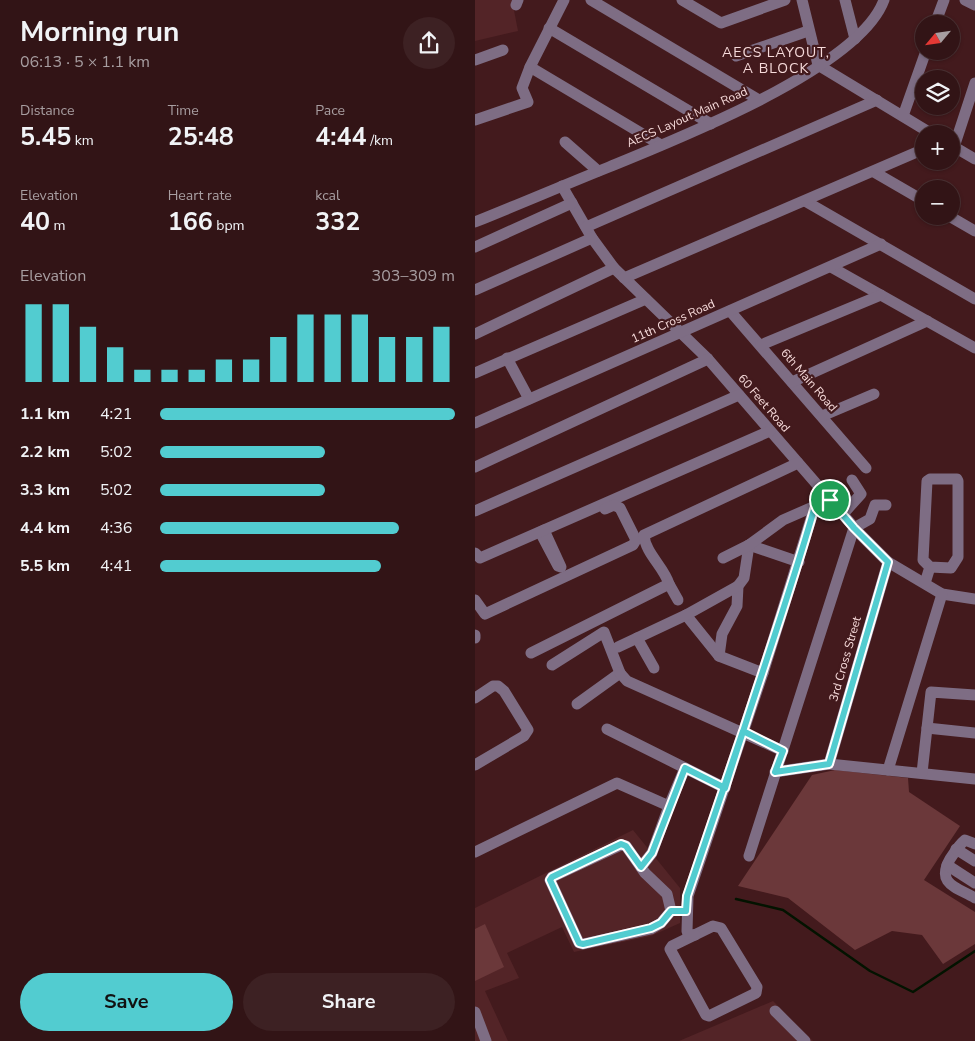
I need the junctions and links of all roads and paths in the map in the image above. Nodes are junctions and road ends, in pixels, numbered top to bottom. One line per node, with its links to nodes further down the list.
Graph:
1 (564, 0): 12 (street)
2 (591, 0): 22 (street)
3 (682, 0): 4 (street)
4 (785, 0)
5 (802, 0): 13 (street)
6 (845, 0): 14 (street)
7 (884, 0): 14 (street, AECS Layout Main Road)
8 (944, 0): 11 (street)
9 (965, 0): 10 (street)
10 (975, 5)
11 (938, 15)
12 (549, 28): 20 (street); 26 (street)
13 (808, 31): 16 (street); 19 (street)
14 (855, 38): 19 (street, AECS Layout Main Road)
15 (503, 50): 17 (street)
16 (736, 56)
17 (475, 60)
18 (922, 60): 24 (street)
19 (818, 66): 22 (street, AECS Layout Main Road); 23 (street)
20 (529, 67): 25 (street); 30 (street)
21 (975, 83): 28 (street)
22 (759, 100): 26 (street, AECS Layout Main Road)
23 (877, 100): 24 (street); 42 (street)
24 (903, 116): 27 (street)
25 (475, 120)
26 (711, 124): 30 (street, AECS Layout Main Road)
27 (918, 125)
28 (960, 125)
29 (565, 142): 34 (street)
30 (661, 145): 34 (street, AECS Layout Main Road)
31 (960, 151): 33 (street)
32 (915, 153): 35 (street)
33 (975, 160)
34 (598, 171): 36 (street, AECS Layout Main Road)
35 (874, 172): 37 (street); 38 (street)
36 (562, 186): 39 (street, 60 Feet Road); 40 (street, AECS Layout Main Road)
37 (915, 196)
38 (805, 201): 45 (street); 49 (street)
39 (572, 203): 42 (street, 60 Feet Road); 46 (street)
40 (475, 222)
41 (960, 222): 43 (street)
42 (586, 227): 44 (street, 60 Feet Road)
43 (975, 231)
44 (592, 238): 48 (street, 60 Feet Road); 50 (street)
45 (881, 244): 47 (street, 11th Cross Road); 52 (street)
46 (475, 247)
47 (831, 266): 51 (street); 54 (street, 11th Cross Road)
48 (614, 268): 49 (street, 60 Feet Road); 56 (street)
49 (624, 278): 53 (street, 60 Feet Road)
50 (475, 290)
51 (881, 295): 55 (street); 58 (street)
52 (975, 298)
53 (646, 299): 57 (street, 60 Feet Road); 60 (street)
54 (730, 311): 57 (street, 11th Cross Road); 58 (street, 6th Main Road)
55 (927, 321): 59 (street); 63 (street)
56 (476, 331)
57 (681, 332): 61 (street, 60 Feet Road); 66 (street, 11th Cross Road)
58 (761, 345): 63 (street, 6th Main Road)
59 (975, 348)
60 (507, 358): 62 (street); 66 (street)
61 (708, 359): 65 (street, 60 Feet Road); 71 (street)
62 (475, 373)
63 (792, 382): 67 (street, 6th Main Road)
64 (874, 394): 67 (street)
65 (739, 395): 69 (street, 60 Feet Road); 77 (street)
66 (529, 399): 68 (street, 11th Cross Road)
67 (821, 416): 72 (street, 6th Main Road)
68 (475, 423)
69 (770, 431): 70 (street, 60 Feet Road); 80 (street)
70 (798, 464): 74 (street, 60 Feet Road); 88 (street)
71 (475, 467)
72 (867, 468)
73 (852, 480): 78 (street)
74 (830, 500): 76 (street); 78 (street, 60 Feet Road)
75 (886, 505): 79 (street)
76 (815, 506): 81 (street); 84 (street)
77 (475, 511)
78 (843, 514): 79 (street, 60 Feet Road)
79 (854, 528): 85 (street, 60 Feet Road); 111 (street)
80 (544, 535): 82 (street); 87 (street); 87 (street)
81 (749, 545): 83 (street); 84 (street); 90 (street)
82 (475, 553)
83 (723, 558)
84 (799, 562): 102 (street)
85 (888, 562): 89 (street, 60 Feet Road); 112 (street, 3rd Cross Street)
86 (930, 567): 86 (street); 89 (street)
87 (568, 577): 93 (street)
88 (669, 584): 94 (street); 98 (street)
89 (925, 584): 91 (street, 60 Feet Road)
90 (738, 586): 95 (street); 99 (street)
91 (942, 594): 92 (street, 60 Feet Road); 115 (street)
92 (975, 599)
93 (475, 600)
94 (678, 600)
95 (686, 614): 96 (street); 99 (street)
96 (637, 638): 97 (street); 101 (street)
97 (618, 647)
98 (531, 653)
99 (719, 656): 102 (street)
100 (552, 665): 103 (street)
101 (654, 668)
102 (763, 673): 109 (street)
103 (623, 677): 106 (street); 109 (street)
104 (975, 695): 107 (street)
105 (475, 698): 113 (street)
106 (577, 704)
107 (927, 728): 110 (street); 117 (street)
108 (607, 729): 114 (street)
109 (743, 731): 111 (street); 119 (street)
110 (975, 733)
111 (783, 751): 116 (street)
112 (829, 764): 115 (street); 116 (street)
113 (475, 765)
114 (685, 768): 119 (street); 120 (street)
115 (888, 770): 117 (street)
116 (775, 772): 124 (street)
117 (922, 773): 118 (street)
118 (975, 779)
119 (725, 788): 131 (street)
120 (669, 806): 123 (street); 127 (street)
121 (975, 844): 122 (street)
122 (956, 849): 125 (street); 126 (street)
123 (475, 852)
124 (749, 856)
125 (975, 862)
126 (947, 865): 128 (street); 129 (street)
127 (641, 867): 130 (street); 130 (street)
128 (975, 882)
129 (975, 898)
130 (671, 911): 131 (street)
131 (687, 916): 132 (street)
132 (695, 935): 132 (street)
133 (775, 1011): 136 (street)
134 (475, 1012): 135 (street)
135 (486, 1041)
136 (805, 1041)

